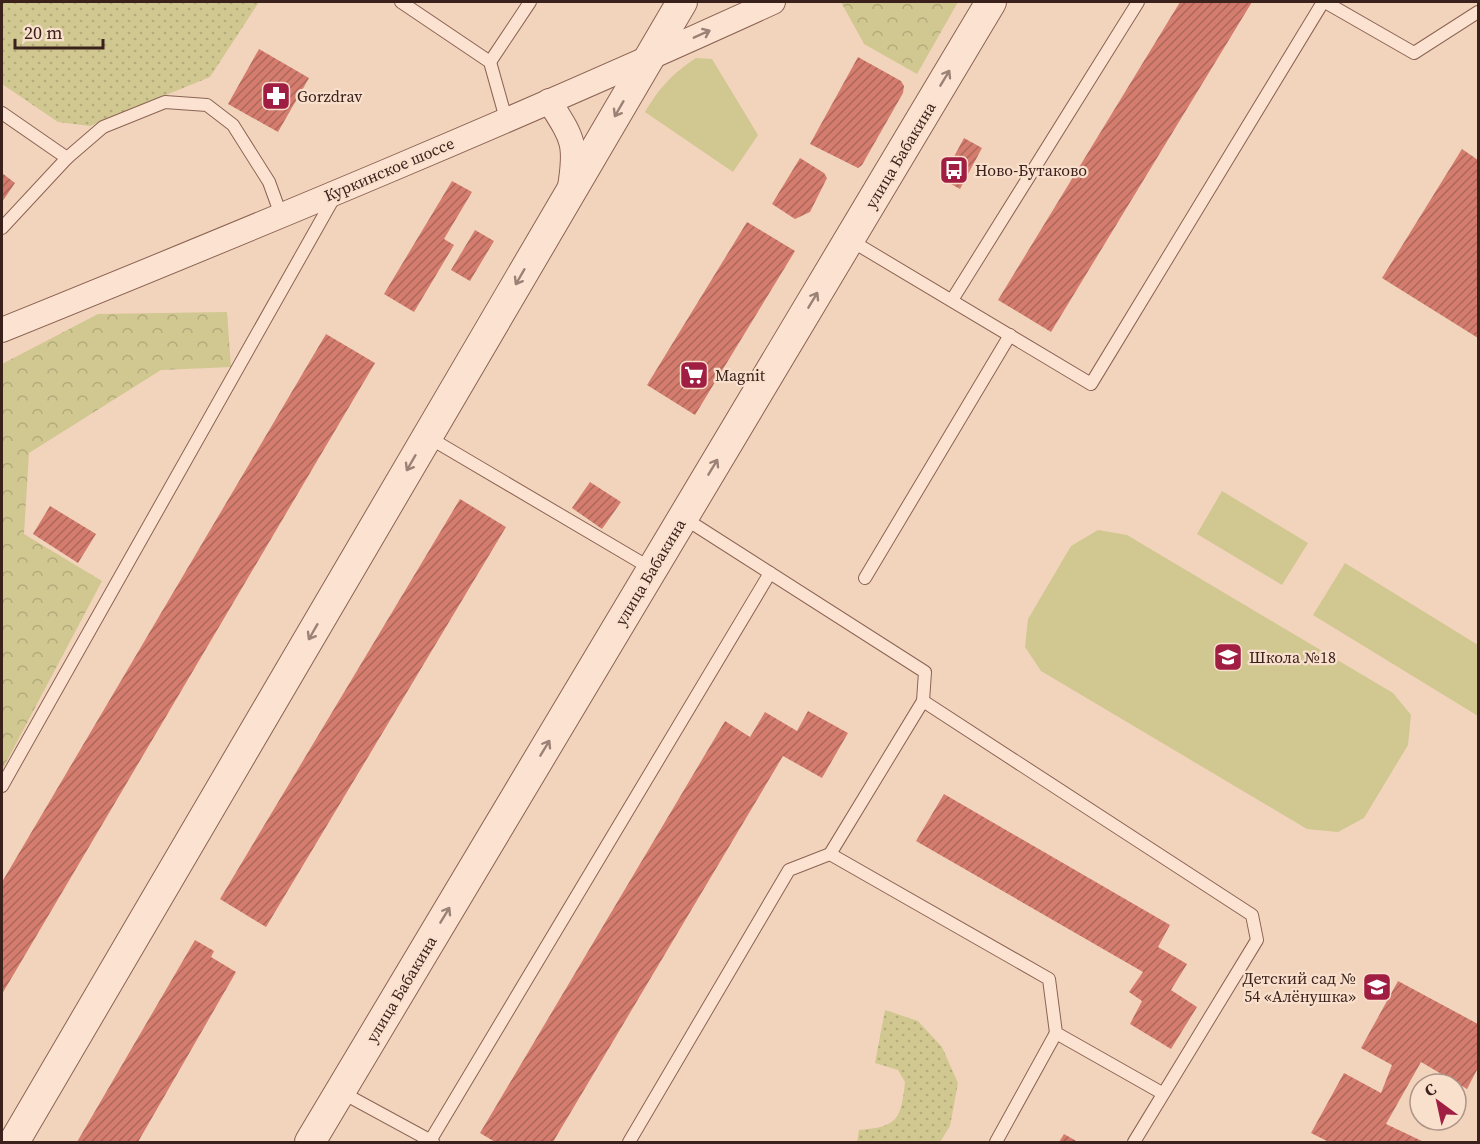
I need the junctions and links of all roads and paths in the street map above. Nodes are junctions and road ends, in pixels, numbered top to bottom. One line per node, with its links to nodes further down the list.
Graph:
1 (401, 2): 10 (lane)
2 (530, 2): 10 (lane)
3 (681, 2): 9 (street)
4 (773, 2): 9 (street, Куркинское шоссе, one-way to 4)
5 (991, 2): 19 (street, улица Бабакина, one-way to 5)
6 (1138, 2): 20 (lane)
7 (1324, 2): 8 (lane); 22 (lane)
8 (1479, 12)
9 (648, 58): 11 (street, Куркинское шоссе); 16 (street, one-way to 16)
10 (490, 62): 13 (lane)
11 (549, 101): 13 (street, Куркинское шоссе); 16 (street)
12 (2, 113): 14 (lane)
13 (506, 119): 15 (street, Куркинское шоссе)
14 (67, 158): 17 (lane); 18 (lane)
15 (338, 191): 17 (street, Куркинское шоссе); 29 (lane)
16 (568, 195): 23 (street, one-way to 23)
17 (281, 215): 21 (street, Куркинское шоссе)
18 (2, 228)
19 (849, 239): 20 (lane); 24 (street, улица Бабакина, one-way to 19)
20 (952, 300): 22 (lane)
21 (2, 330)
22 (1010, 335): 27 (lane)
23 (427, 436): 25 (lane); 35 (street, one-way to 35)
24 (683, 517): 25 (street, улица Бабакина); 26 (lane)
25 (652, 569): 32 (street, улица Бабакина, one-way to 25)
26 (770, 573): 28 (lane); 34 (lane)
27 (865, 578)
28 (923, 701): 30 (lane); 33 (lane)
29 (2, 786)
30 (830, 854): 31 (lane); 37 (lane)
31 (1056, 1033): 33 (lane); 38 (lane)
32 (340, 1092): 34 (lane); 36 (street, улица Бабакина)
33 (1162, 1093): 39 (lane)
34 (431, 1142)
35 (14, 1143)
36 (309, 1143)
37 (629, 1143)
38 (996, 1143)
39 (1134, 1143)

